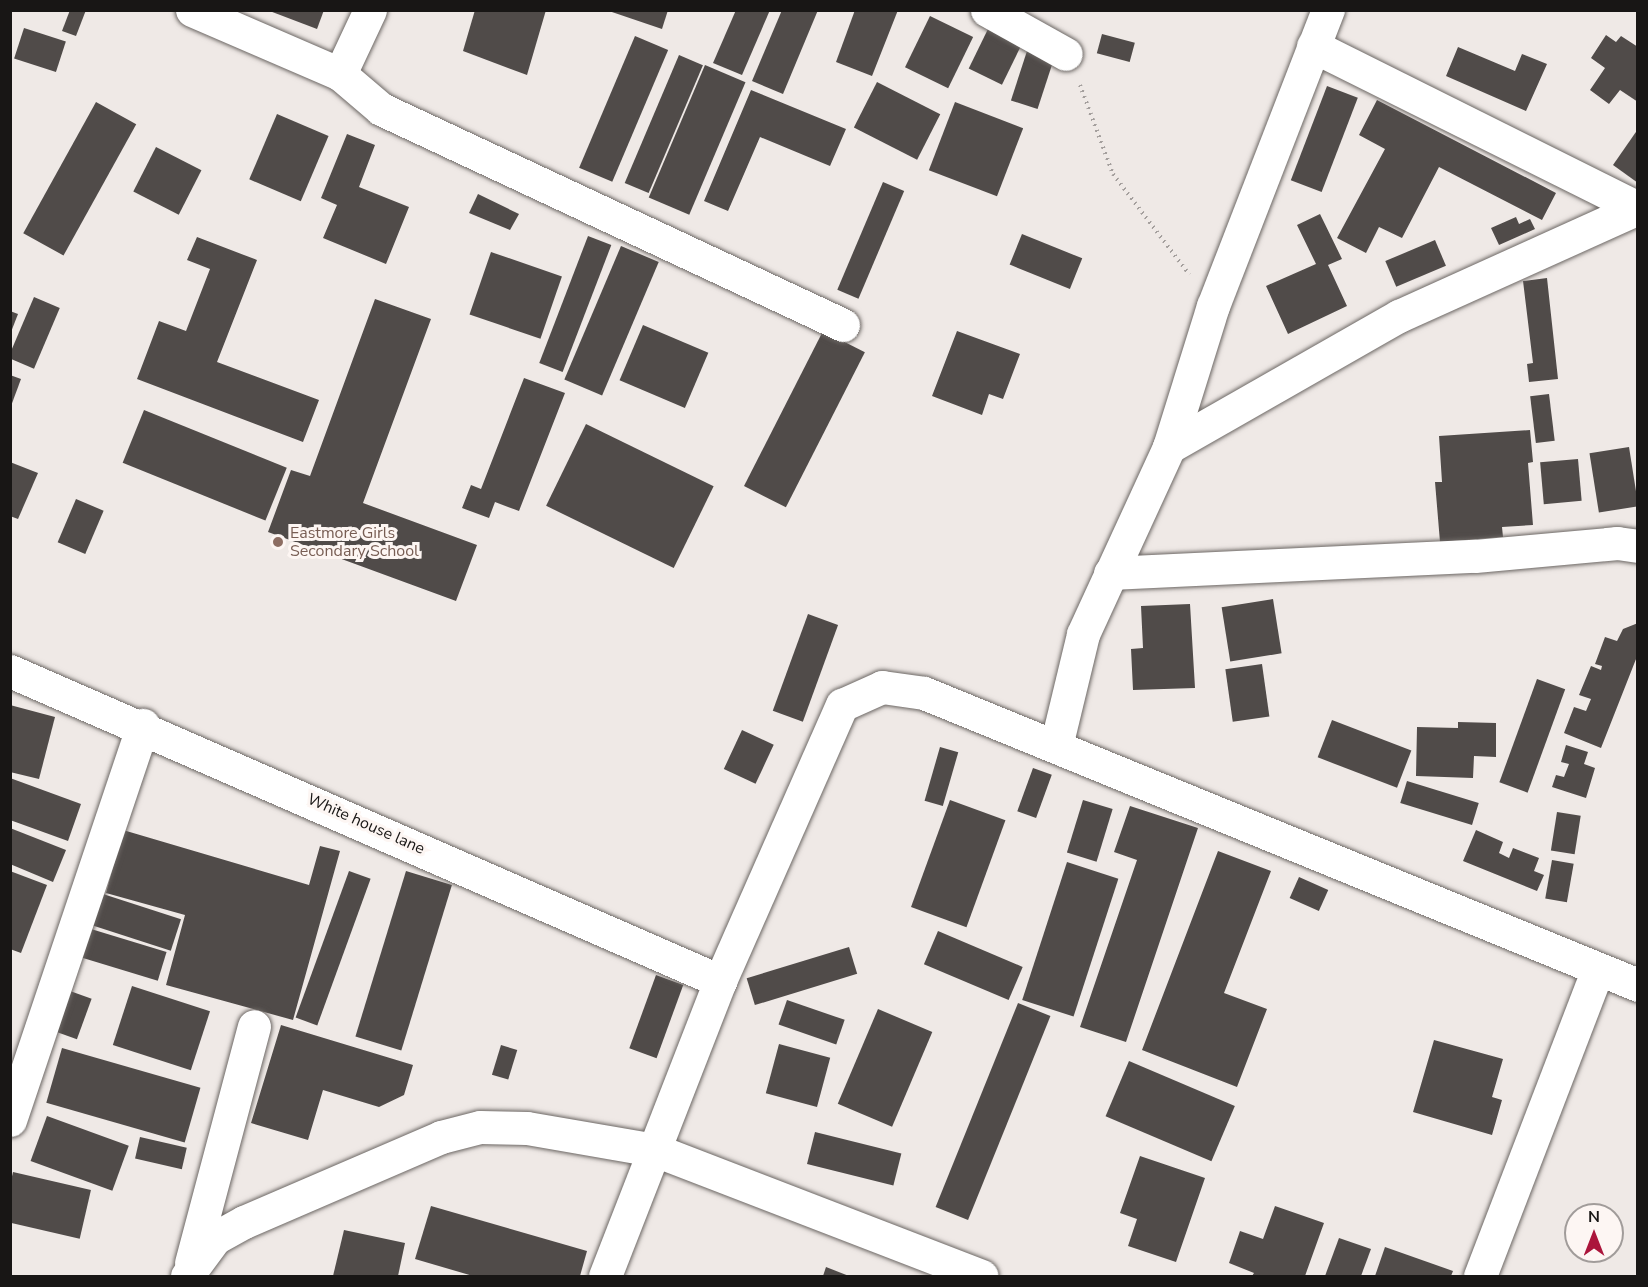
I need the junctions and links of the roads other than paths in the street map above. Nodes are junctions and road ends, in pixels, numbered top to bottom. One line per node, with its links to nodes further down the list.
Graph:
1 (192, 10): 7 (street)
2 (370, 10): 7 (street)
3 (987, 10): 6 (street)
4 (1328, 10): 5 (street)
5 (1313, 46): 8 (street); 10 (street)
6 (1066, 54)
7 (340, 74): 9 (street)
8 (1638, 208): 10 (street)
9 (843, 325)
10 (1169, 447): 12 (street)
11 (1638, 546): 12 (street)
12 (1110, 573): 15 (street)
13 (10, 671): 14 (street, White house lane)
14 (143, 725): 17 (street, White house lane); 20 (street)
15 (1056, 746): 16 (street); 17 (street)
16 (1597, 971): 18 (street); 25 (street)
17 (720, 981): 21 (street)
18 (1638, 985)
19 (254, 1026): 22 (street)
20 (10, 1120)
21 (655, 1150): 22 (street); 23 (street); 24 (street)
22 (188, 1273)
23 (605, 1276)
24 (982, 1276)
25 (1480, 1276)

